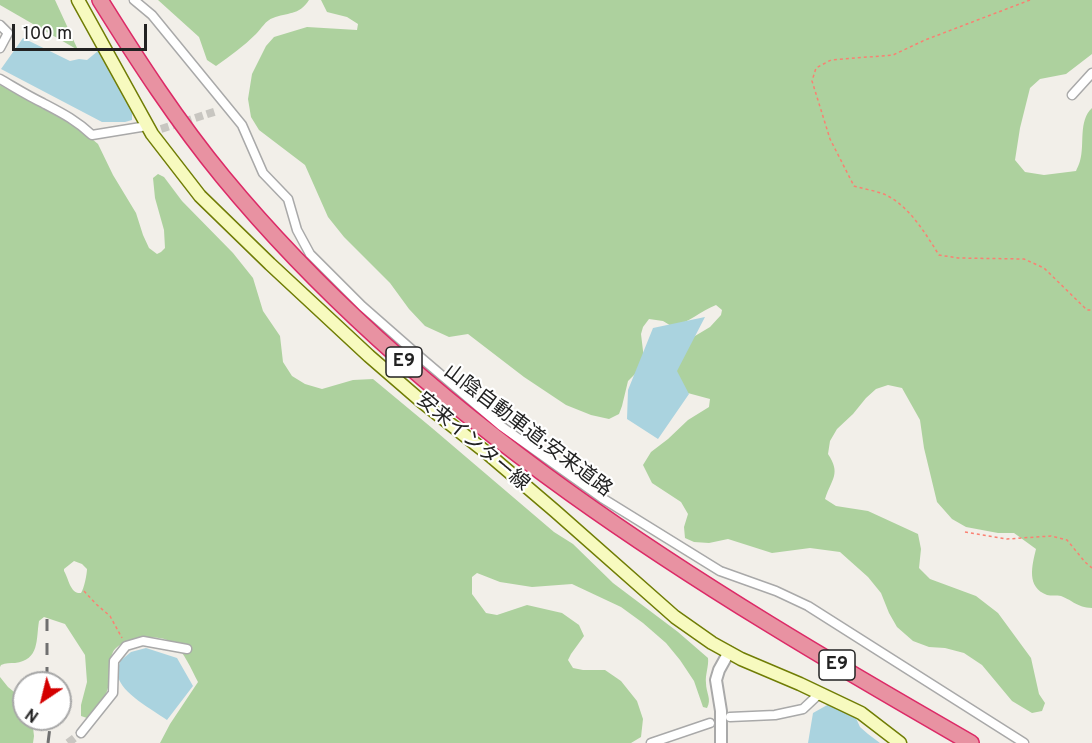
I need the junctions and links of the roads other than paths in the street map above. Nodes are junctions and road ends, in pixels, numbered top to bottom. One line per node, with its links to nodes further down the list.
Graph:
1 (78, 0): 11 (main road, 安来インター線)
2 (100, 0): 21 (highway, 山陰自動車道;安来道路 / E9)
3 (134, 0): 9 (street)
4 (0, 25): 5 (street)
5 (0, 48)
6 (1092, 74): 8 (street)
7 (0, 79): 11 (street)
8 (1072, 94)
9 (228, 107): 10 (street); 22 (street)
10 (217, 111)
11 (154, 130): 13 (main road, 安来インター線)
12 (187, 649): 17 (street)
13 (729, 652): 14 (main road, 安来インター線); 19 (street)
14 (819, 694): 15 (street); 20 (main road, 安来インター線)
15 (730, 717)
16 (710, 723): 18 (street)
17 (81, 733)
18 (651, 743)
19 (721, 743)
20 (900, 743)
21 (971, 743)
22 (1024, 743)

